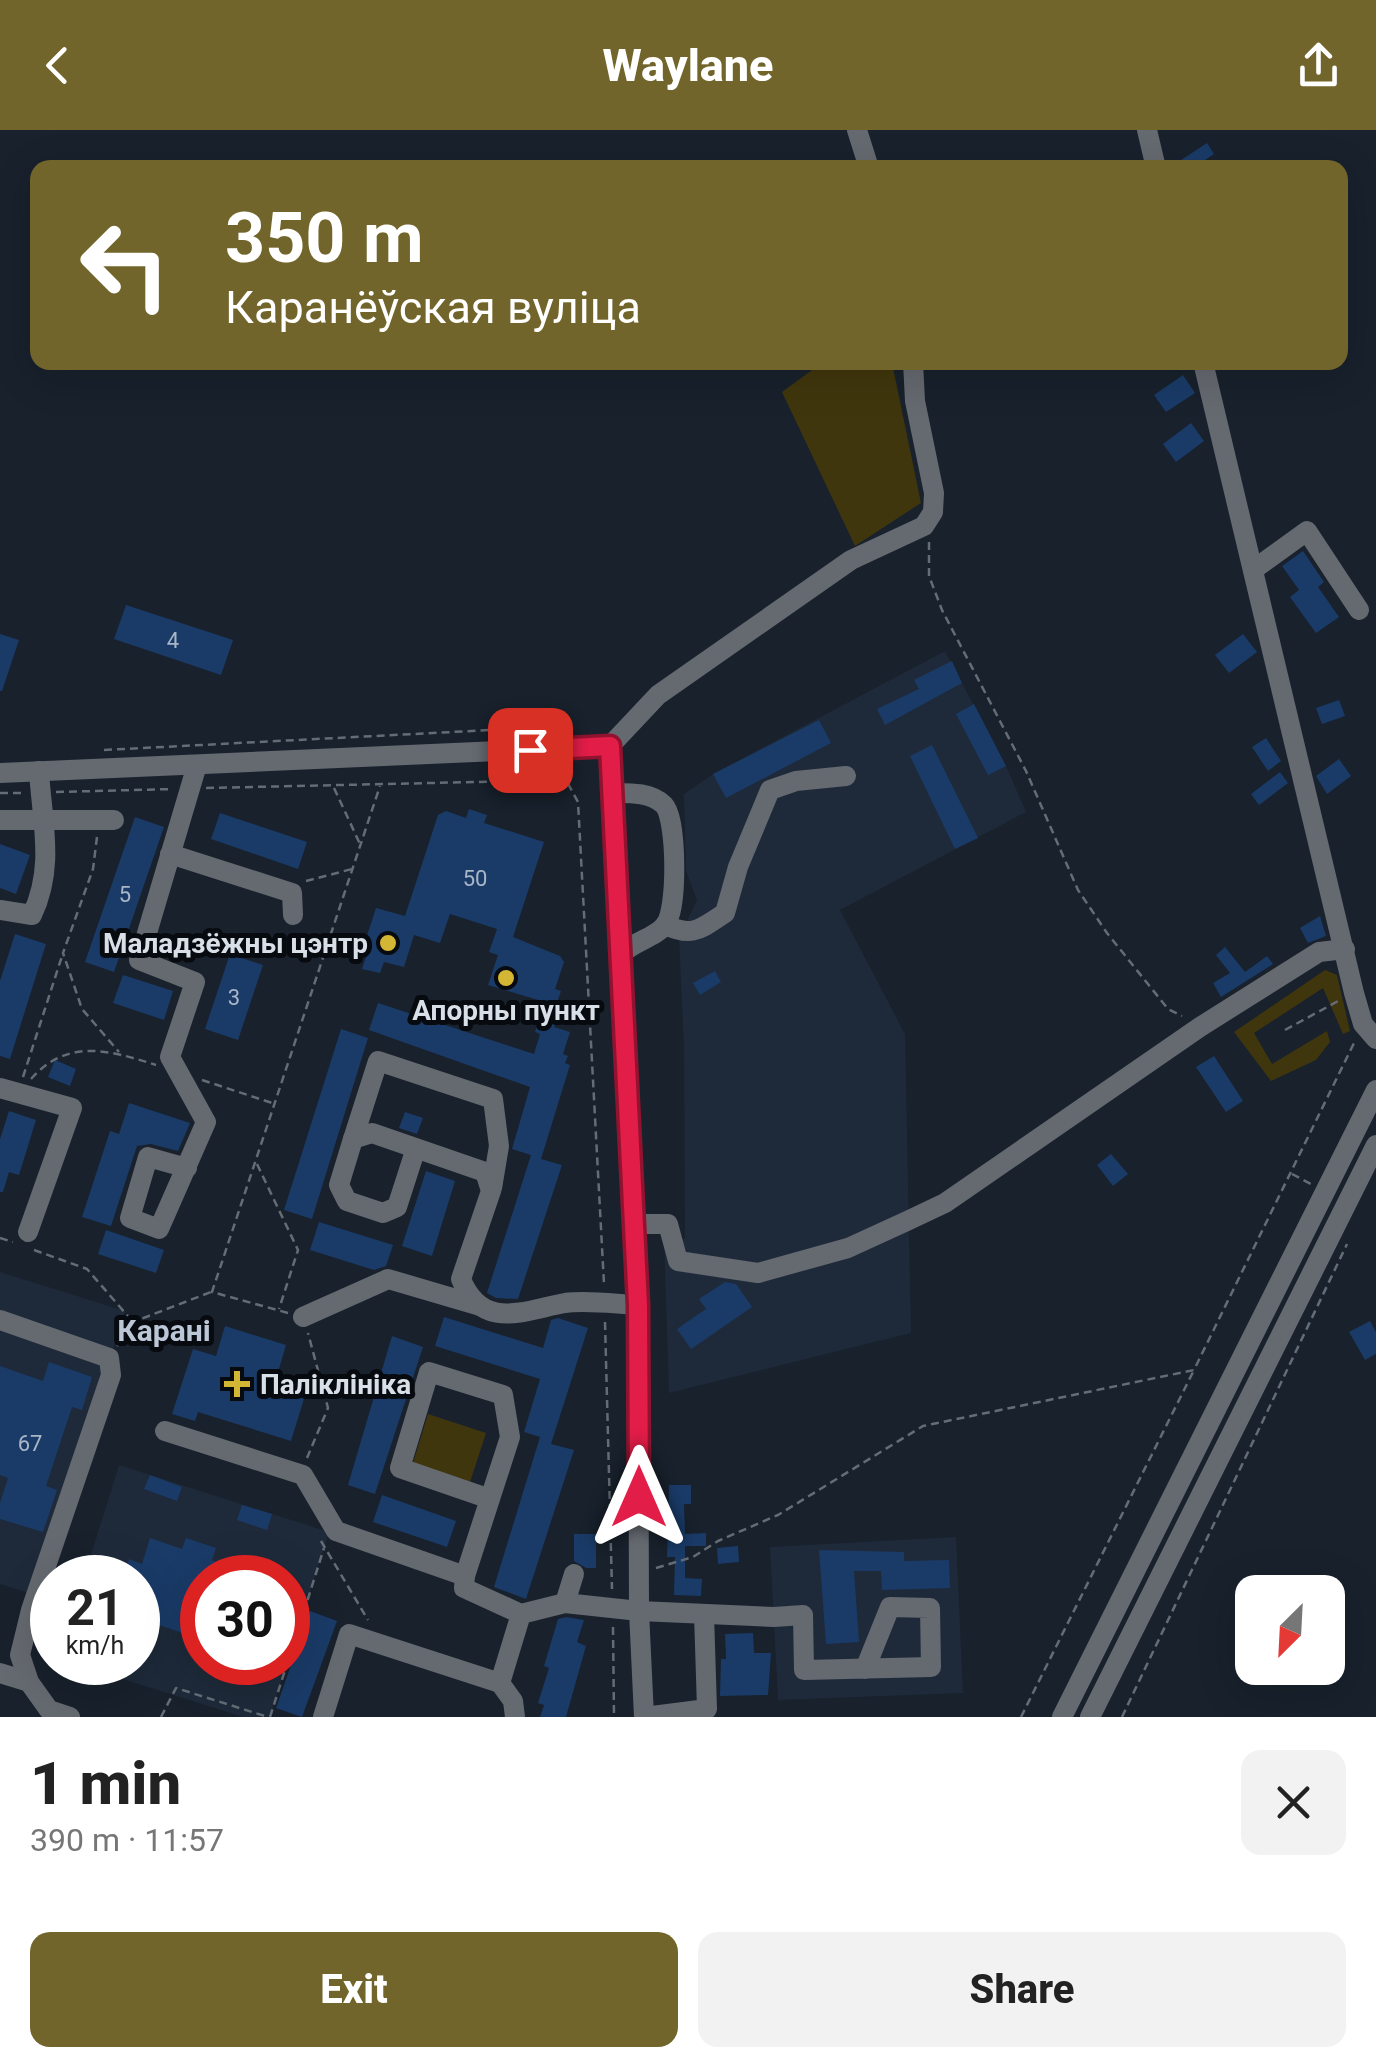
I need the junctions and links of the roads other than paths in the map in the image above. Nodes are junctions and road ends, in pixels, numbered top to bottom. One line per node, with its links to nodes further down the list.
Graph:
1 (857, 130): 3 (street)
2 (1147, 130): 4 (street)
3 (866, 160)
4 (1154, 160)
5 (913, 370): 9 (street)
6 (1205, 370): 7 (street)
7 (1253, 570): 8 (street); 22 (street)
8 (1359, 610)
9 (610, 746): 10 (street); 14 (street)
10 (197, 764): 13 (street); 18 (street)
11 (0, 773): 13 (street)
12 (846, 776): 21 (street)
13 (39, 782): 15 (street)
14 (612, 793): 21 (street); 23 (street)
15 (43, 819): 16 (street); 17 (street); 19 (street)
16 (0, 820)
17 (106, 820)
18 (170, 854): 20 (street); 31 (street)
19 (2, 915)
20 (293, 915)
21 (665, 925): 23 (street)
22 (1345, 949): 24 (street); 34 (street)
23 (620, 955): 34 (street)
24 (1370, 1031)
25 (10, 1090): 35 (street)
26 (1376, 1090): 30 (street)
27 (353, 1139): 29 (street); 29 (street); 33 (street)
28 (1376, 1144): 32 (street)
29 (416, 1148): 33 (street)
30 (1340, 1162): 32 (street); 59 (street)
31 (186, 1168)
32 (1369, 1178): 60 (street)
33 (491, 1190): 37 (street)
34 (634, 1224): 36 (street)
35 (27, 1242)
36 (638, 1305): 37 (street); 46 (street)
37 (482, 1306): 38 (street)
38 (303, 1317)
39 (0, 1320): 42 (street)
40 (164, 1432): 44 (street)
41 (490, 1499): 41 (street); 44 (street)
42 (50, 1555)
43 (574, 1574): 45 (street)
44 (465, 1576): 48 (street)
45 (566, 1604): 46 (street); 48 (street)
46 (640, 1611): 49 (street); 58 (street)
47 (30, 1614): 52 (street)
48 (522, 1614): 53 (street)
49 (704, 1614): 50 (street); 58 (street)
50 (865, 1669)
51 (0, 1673): 52 (street)
52 (30, 1682)
53 (500, 1682): 56 (street); 57 (street)
54 (32, 1685): 55 (street)
55 (70, 1717)
56 (322, 1717)
57 (514, 1717)
58 (644, 1717)
59 (1062, 1717)
60 (1090, 1717)

